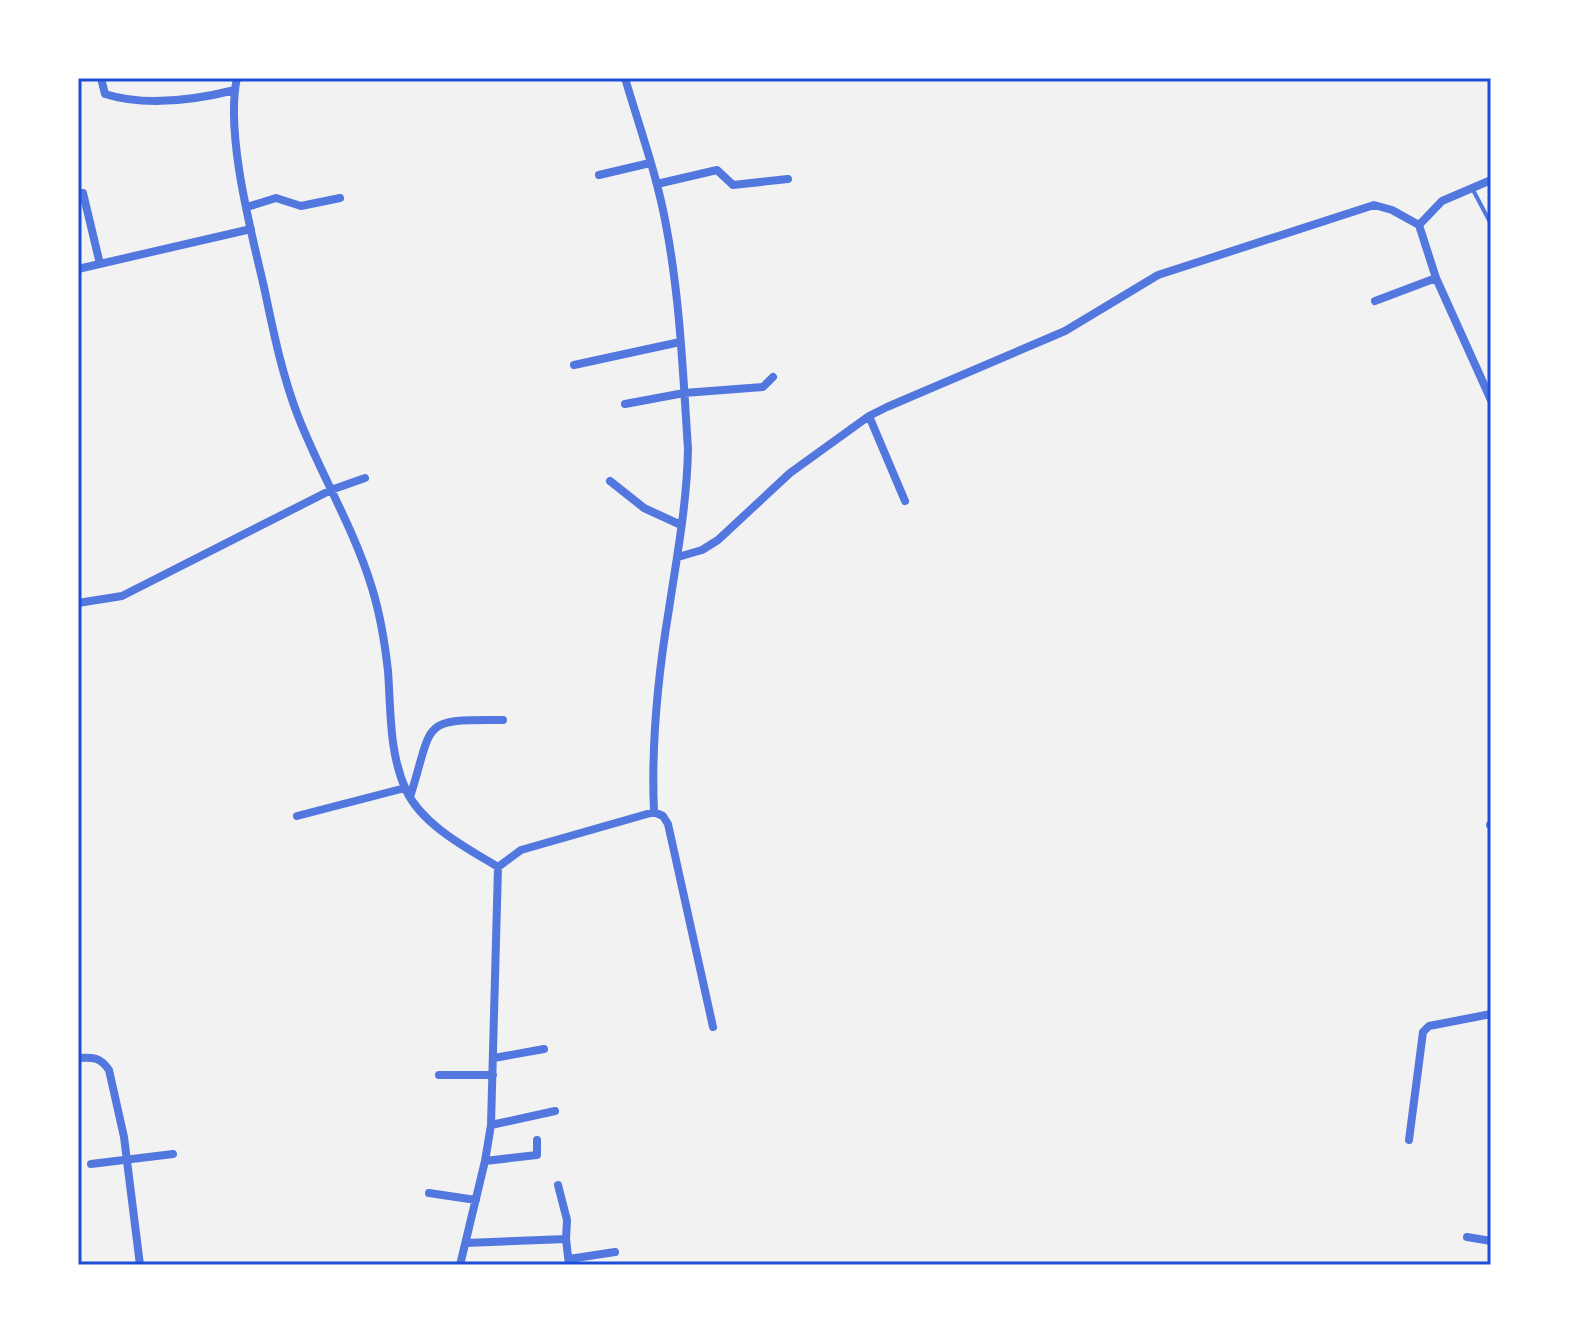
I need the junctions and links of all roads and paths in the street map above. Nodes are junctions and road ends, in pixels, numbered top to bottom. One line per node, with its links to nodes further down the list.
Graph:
1 (101, 78): 4 (street)
2 (237, 78): 4 (street)
3 (625, 78): 5 (street)
4 (235, 90): 13 (street)
5 (650, 163): 6 (street); 9 (street)
6 (599, 175)
7 (788, 179): 9 (street)
8 (1491, 180): 10 (street)
9 (657, 184): 21 (street)
10 (1472, 188): 14 (lane); 15 (street)
11 (83, 193): 17 (street)
12 (340, 198): 13 (street)
13 (247, 207): 16 (street)
14 (1491, 224)
15 (1419, 225): 19 (street); 27 (street)
16 (251, 229): 17 (street); 30 (street)
17 (100, 264): 18 (street)
18 (78, 269)
19 (1436, 278): 20 (street); 25 (street)
20 (1375, 301)
21 (680, 342): 22 (street); 24 (street)
22 (574, 365)
23 (773, 377): 24 (street)
24 (684, 393): 26 (street); 32 (street)
25 (1491, 400)
26 (625, 404)
27 (869, 416): 31 (street); 33 (street)
28 (365, 478): 30 (street)
29 (610, 481): 32 (street)
30 (331, 490): 34 (street); 36 (street)
31 (905, 501)
32 (681, 525): 33 (street)
33 (678, 557): 37 (street)
34 (78, 603)
35 (503, 720): 36 (street)
36 (408, 792): 38 (street); 39 (street)
37 (654, 812): 39 (street); 41 (street)
38 (297, 816)
39 (498, 867): 44 (street)
40 (1491, 1014): 50 (street)
41 (713, 1027)
42 (544, 1049): 44 (street)
43 (78, 1058): 52 (street)
44 (494, 1058): 46 (street)
45 (439, 1075): 46 (street)
46 (493, 1075): 48 (street)
47 (555, 1111): 48 (street)
48 (491, 1125): 53 (street)
49 (537, 1140): 53 (street)
50 (1409, 1140)
51 (173, 1154): 52 (street)
52 (127, 1160): 54 (street); 64 (street)
53 (485, 1161): 57 (street)
54 (91, 1164)
55 (558, 1185): 59 (street)
56 (429, 1193): 57 (street)
57 (476, 1200): 61 (street)
58 (1467, 1237): 60 (street)
59 (566, 1239): 61 (street); 63 (street)
60 (1491, 1241)
61 (466, 1243): 65 (street)
62 (615, 1252): 63 (street)
63 (569, 1262)
64 (140, 1265)
65 (460, 1265)

